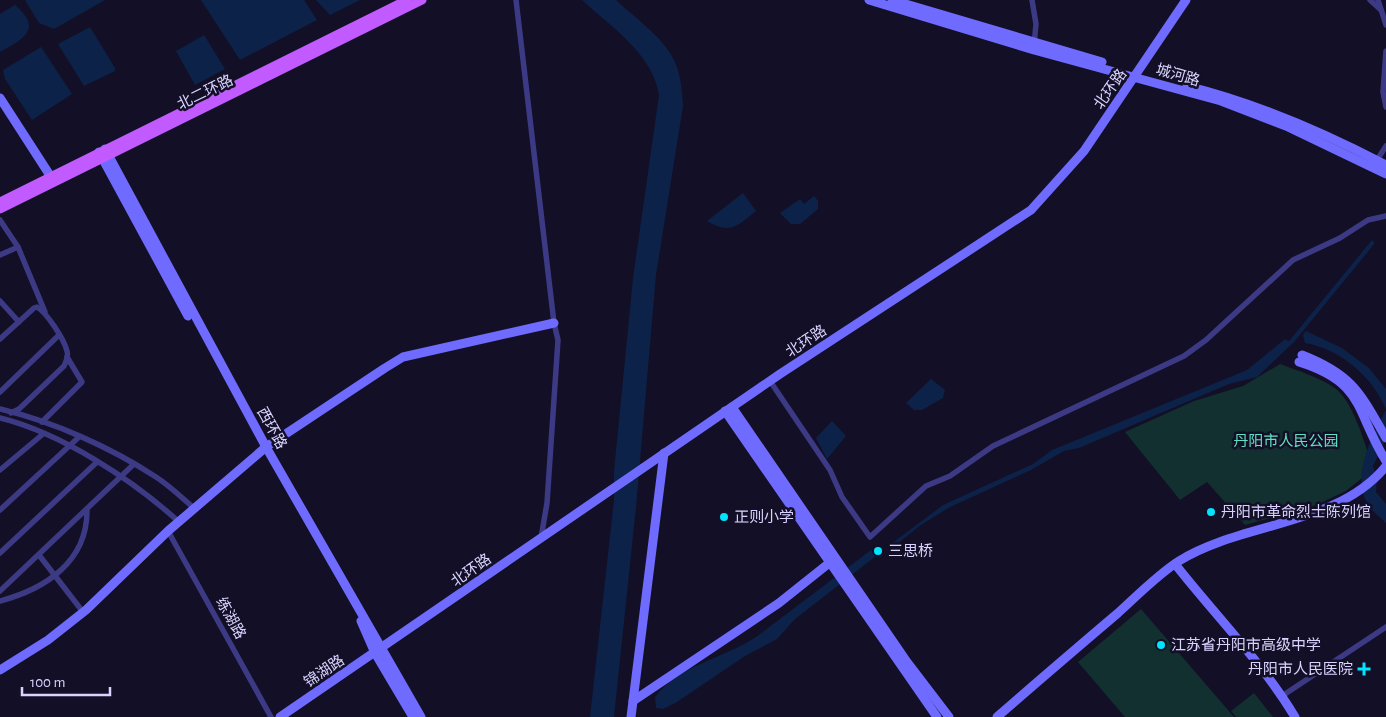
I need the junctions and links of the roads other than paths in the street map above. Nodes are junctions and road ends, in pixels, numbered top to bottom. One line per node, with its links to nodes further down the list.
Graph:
1 (407, 0): 18 (main road, 北二环路)
2 (422, 0): 18 (main road, 北二环路)
3 (516, 0): 32 (street)
4 (868, 0): 12 (street, 城河路)
5 (892, 0): 12 (street, 城河路)
6 (1032, 0): 12 (street)
7 (1186, 0): 14 (street, 北环路)
8 (1370, 0): 10 (street)
9 (1378, 0): 10 (street)
10 (1384, 13): 11 (street)
11 (1386, 25)
12 (1034, 46): 14 (street, 城河路)
13 (1386, 51): 16 (street)
14 (1137, 75): 19 (street, 城河路); 36 (street, 北环路)
15 (0, 98): 22 (street)
16 (1386, 107)
17 (1386, 146): 19 (street)
18 (104, 154): 22 (main road, 北二环路); 24 (main road, 北二环路); 48 (street, 西环路)
19 (1374, 163): 20 (street, 城河路); 21 (street, 城河路)
20 (1386, 165)
21 (1386, 174)
22 (51, 176): 23 (main road, 北二环路)
23 (0, 202)
24 (0, 210)
25 (1386, 216): 36 (street)
26 (0, 220): 27 (street)
27 (18, 247): 28 (street); 30 (street)
28 (0, 255)
29 (0, 301): 31 (street)
30 (46, 314): 31 (street); 33 (street)
31 (18, 322): 34 (street)
32 (554, 323): 48 (street); 61 (street)
33 (59, 335): 35 (street); 37 (street)
34 (0, 339)
35 (68, 357): 40 (street); 42 (street)
36 (770, 381): 39 (street, 北环路)
37 (0, 392)
38 (0, 409): 40 (street)
39 (728, 409): 49 (street, 北环路); 64 (street)
40 (13, 412): 41 (street); 42 (street)
41 (1, 419): 44 (street)
42 (42, 422): 43 (street)
43 (49, 424): 44 (street); 45 (street)
44 (41, 433): 47 (street); 54 (street)
45 (79, 437): 47 (street); 52 (street)
46 (1386, 438): 50 (street)
47 (69, 447): 51 (street); 57 (street)
48 (265, 449): 56 (street); 72 (street, 西环路)
49 (664, 453): 61 (street, 北环路); 75 (street)
50 (1386, 461)
51 (97, 462): 55 (street); 62 (street)
52 (134, 464): 55 (street); 56 (street)
53 (1386, 466): 65 (street)
54 (0, 470)
55 (123, 476): 58 (street); 59 (street)
56 (195, 509): 59 (street)
57 (0, 510)
58 (86, 511): 63 (street); 66 (street)
59 (179, 522): 60 (street)
60 (168, 531): 70 (street); 76 (street, 练湖路)
61 (541, 538): 72 (street, 北环路)
62 (0, 553)
63 (39, 555): 66 (street); 68 (street)
64 (833, 560): 67 (street); 75 (street)
65 (1175, 564): 74 (street); 83 (street)
66 (56, 574): 69 (street); 70 (street)
67 (852, 587): 81 (street); 82 (street)
68 (0, 591)
69 (0, 601)
70 (83, 612): 73 (street)
71 (1386, 627): 74 (street)
72 (379, 650): 77 (street, 锦湖路); 78 (street, 西环路); 79 (street, 西环路)
73 (0, 670)
74 (1282, 696): 84 (street)
75 (633, 701): 80 (street)
76 (271, 717)
77 (280, 717)
78 (414, 717)
79 (421, 717)
80 (631, 717)
81 (937, 717)
82 (949, 717)
83 (997, 717)
84 (1295, 717)

